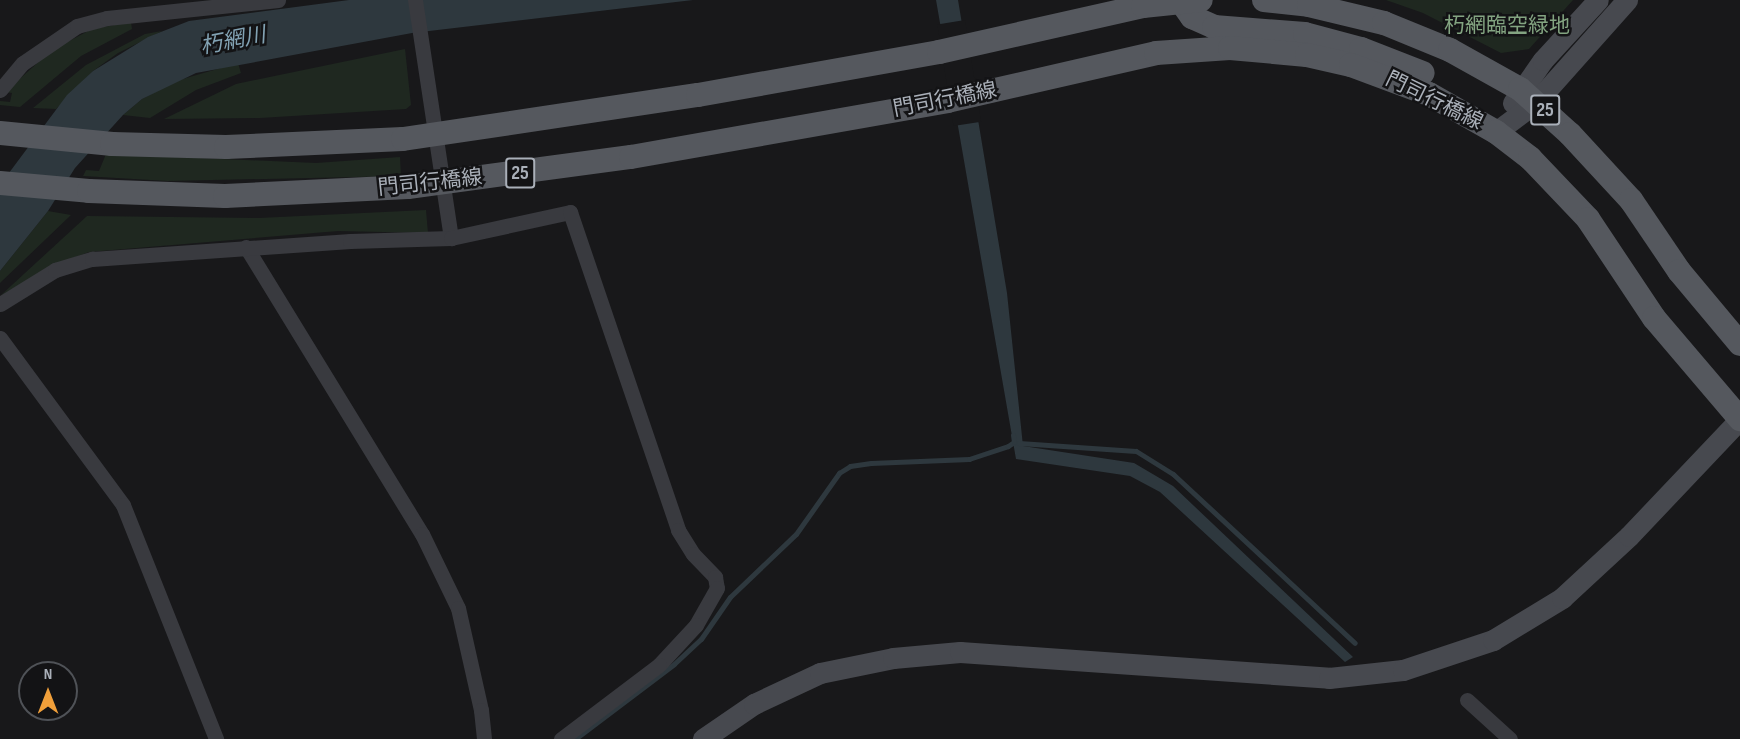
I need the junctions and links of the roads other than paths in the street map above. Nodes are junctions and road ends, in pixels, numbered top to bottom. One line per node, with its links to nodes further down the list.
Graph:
1 (278, 0): 8 (street)
2 (415, 0): 12 (street)
3 (1264, 0): 9 (main road, 25)
4 (1598, 0): 9 (street)
5 (1627, 0): 9 (street)
6 (1182, 3): 7 (main road); 10 (main road); 12 (main road, 25)
7 (1156, 52): 10 (main road, 門司行橋線 / 25); 14 (main road, 門司行橋線 / 25)
8 (0, 90)
9 (1528, 95): 10 (street); 19 (main road, 25)
10 (1496, 132): 20 (main road, 門司行橋線 / 25)
11 (0, 133): 12 (main road, 25)
12 (434, 136): 14 (street)
13 (0, 183): 14 (main road, 門司行橋線 / 25)
14 (441, 183): 15 (street)
15 (451, 238): 16 (street); 24 (street)
16 (246, 247): 17 (street); 23 (street)
17 (0, 304)
18 (0, 338): 22 (street)
19 (1740, 344)
20 (1740, 419): 25 (street)
21 (1467, 700): 26 (street)
22 (216, 739)
23 (484, 739)
24 (561, 739)
25 (703, 739)
26 (1510, 739)

